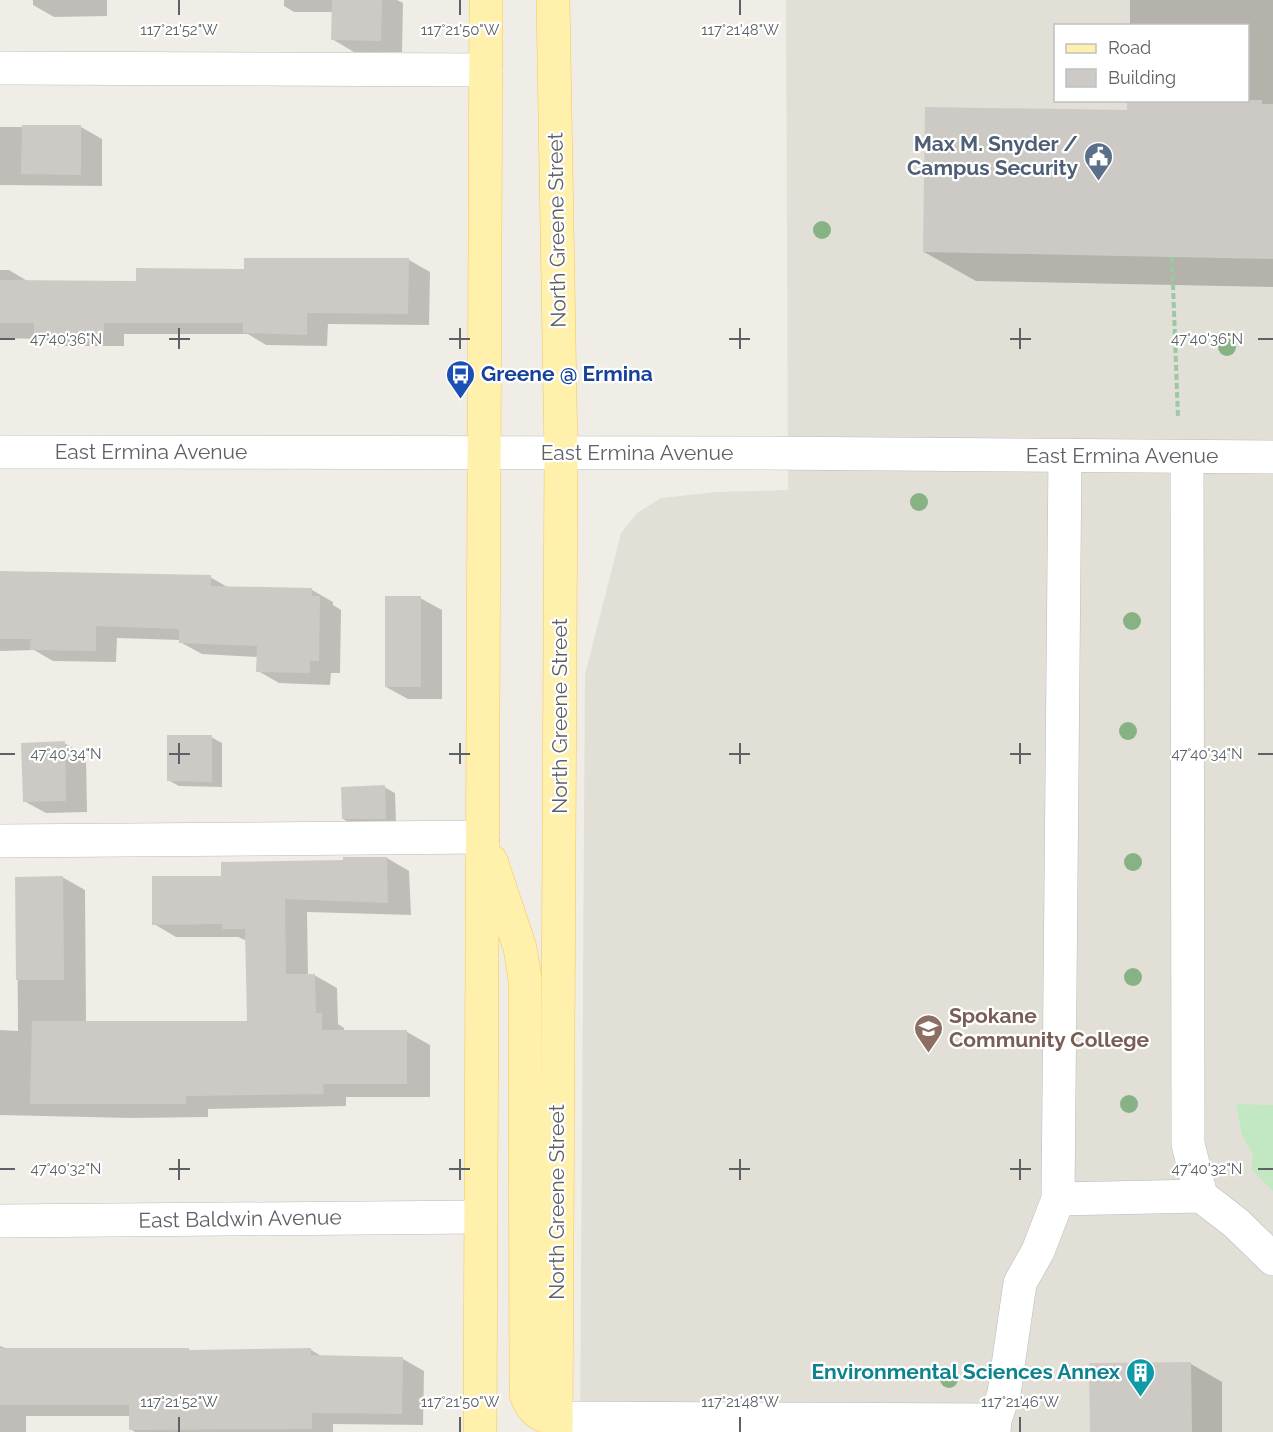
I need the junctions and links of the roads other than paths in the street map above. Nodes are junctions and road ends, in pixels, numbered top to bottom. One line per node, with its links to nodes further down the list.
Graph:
1 (486, 0): 4 (main road)
2 (553, 0): 7 (main road, North Greene Street)
3 (0, 68): 4 (street)
4 (486, 70): 6 (main road)
5 (0, 452): 6 (street, East Ermina Avenue)
6 (485, 453): 7 (street, East Ermina Avenue); 11 (main road)
7 (561, 453): 8 (street, East Ermina Avenue); 18 (main road, North Greene Street)
8 (1065, 456): 9 (street, East Ermina Avenue); 14 (street)
9 (1187, 457): 10 (street, East Ermina Avenue); 13 (street)
10 (1273, 457)
11 (483, 837): 12 (street); 15 (main road); 18 (main road)
12 (0, 841)
13 (1200, 1196): 14 (street); 17 (street)
14 (1058, 1199): 19 (street)
15 (480, 1217): 16 (street, East Baldwin Avenue); 20 (main road)
16 (0, 1221)
17 (1273, 1259)
18 (556, 1425): 19 (street)
19 (994, 1426)
20 (480, 1432)

